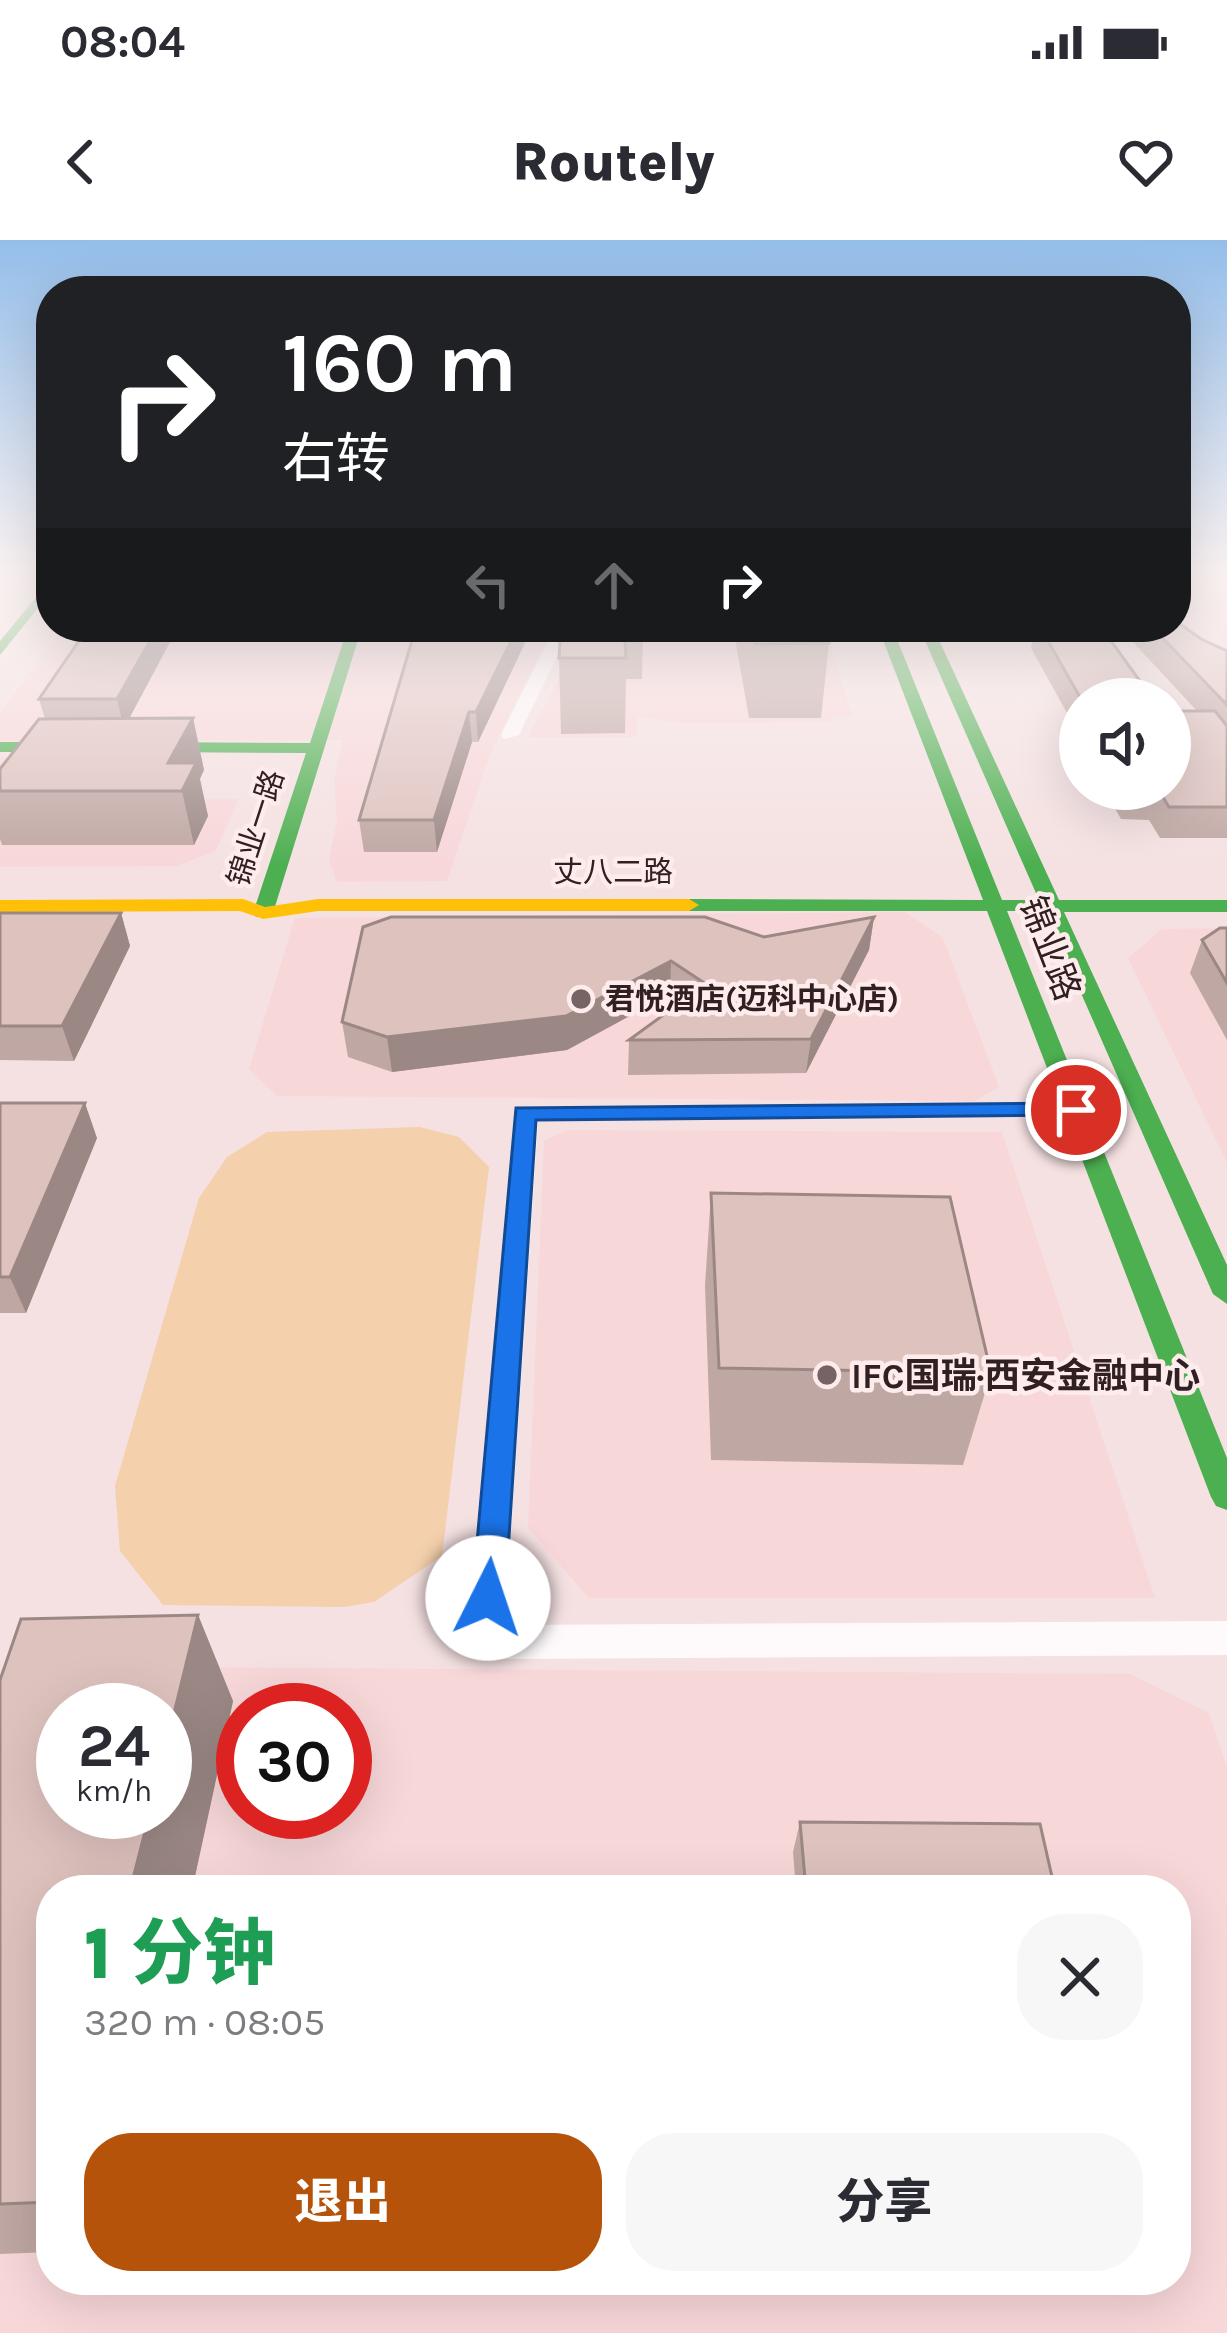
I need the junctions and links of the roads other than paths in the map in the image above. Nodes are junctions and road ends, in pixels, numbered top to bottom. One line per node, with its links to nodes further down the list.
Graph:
1 (329, 671): 8 (main road, 锦业一路)
2 (338, 671): 8 (main road, 锦业一路)
3 (541, 671): 6 (street)
4 (902, 671): 11 (main road, 锦业路)
5 (946, 671): 12 (main road, 锦业路)
6 (510, 735)
7 (0, 747): 8 (main road)
8 (308, 748): 13 (main road, 锦业一路)
9 (0, 896): 13 (main road, 丈八二路)
10 (1227, 896): 12 (main road, 丈八二路)
11 (994, 900): 12 (main road, 丈八二路); 13 (main road, 丈八二路); 16 (main road, 锦业路)
12 (1050, 901): 15 (main road, 丈八二路); 17 (main road, 锦业路)
13 (256, 902): 14 (main road, 丈八二路)
14 (0, 905)
15 (1227, 906)
16 (1076, 1110): 18 (main road, 锦业路); 19 (street)
17 (1227, 1294)
18 (1227, 1498)
19 (1227, 1638)

